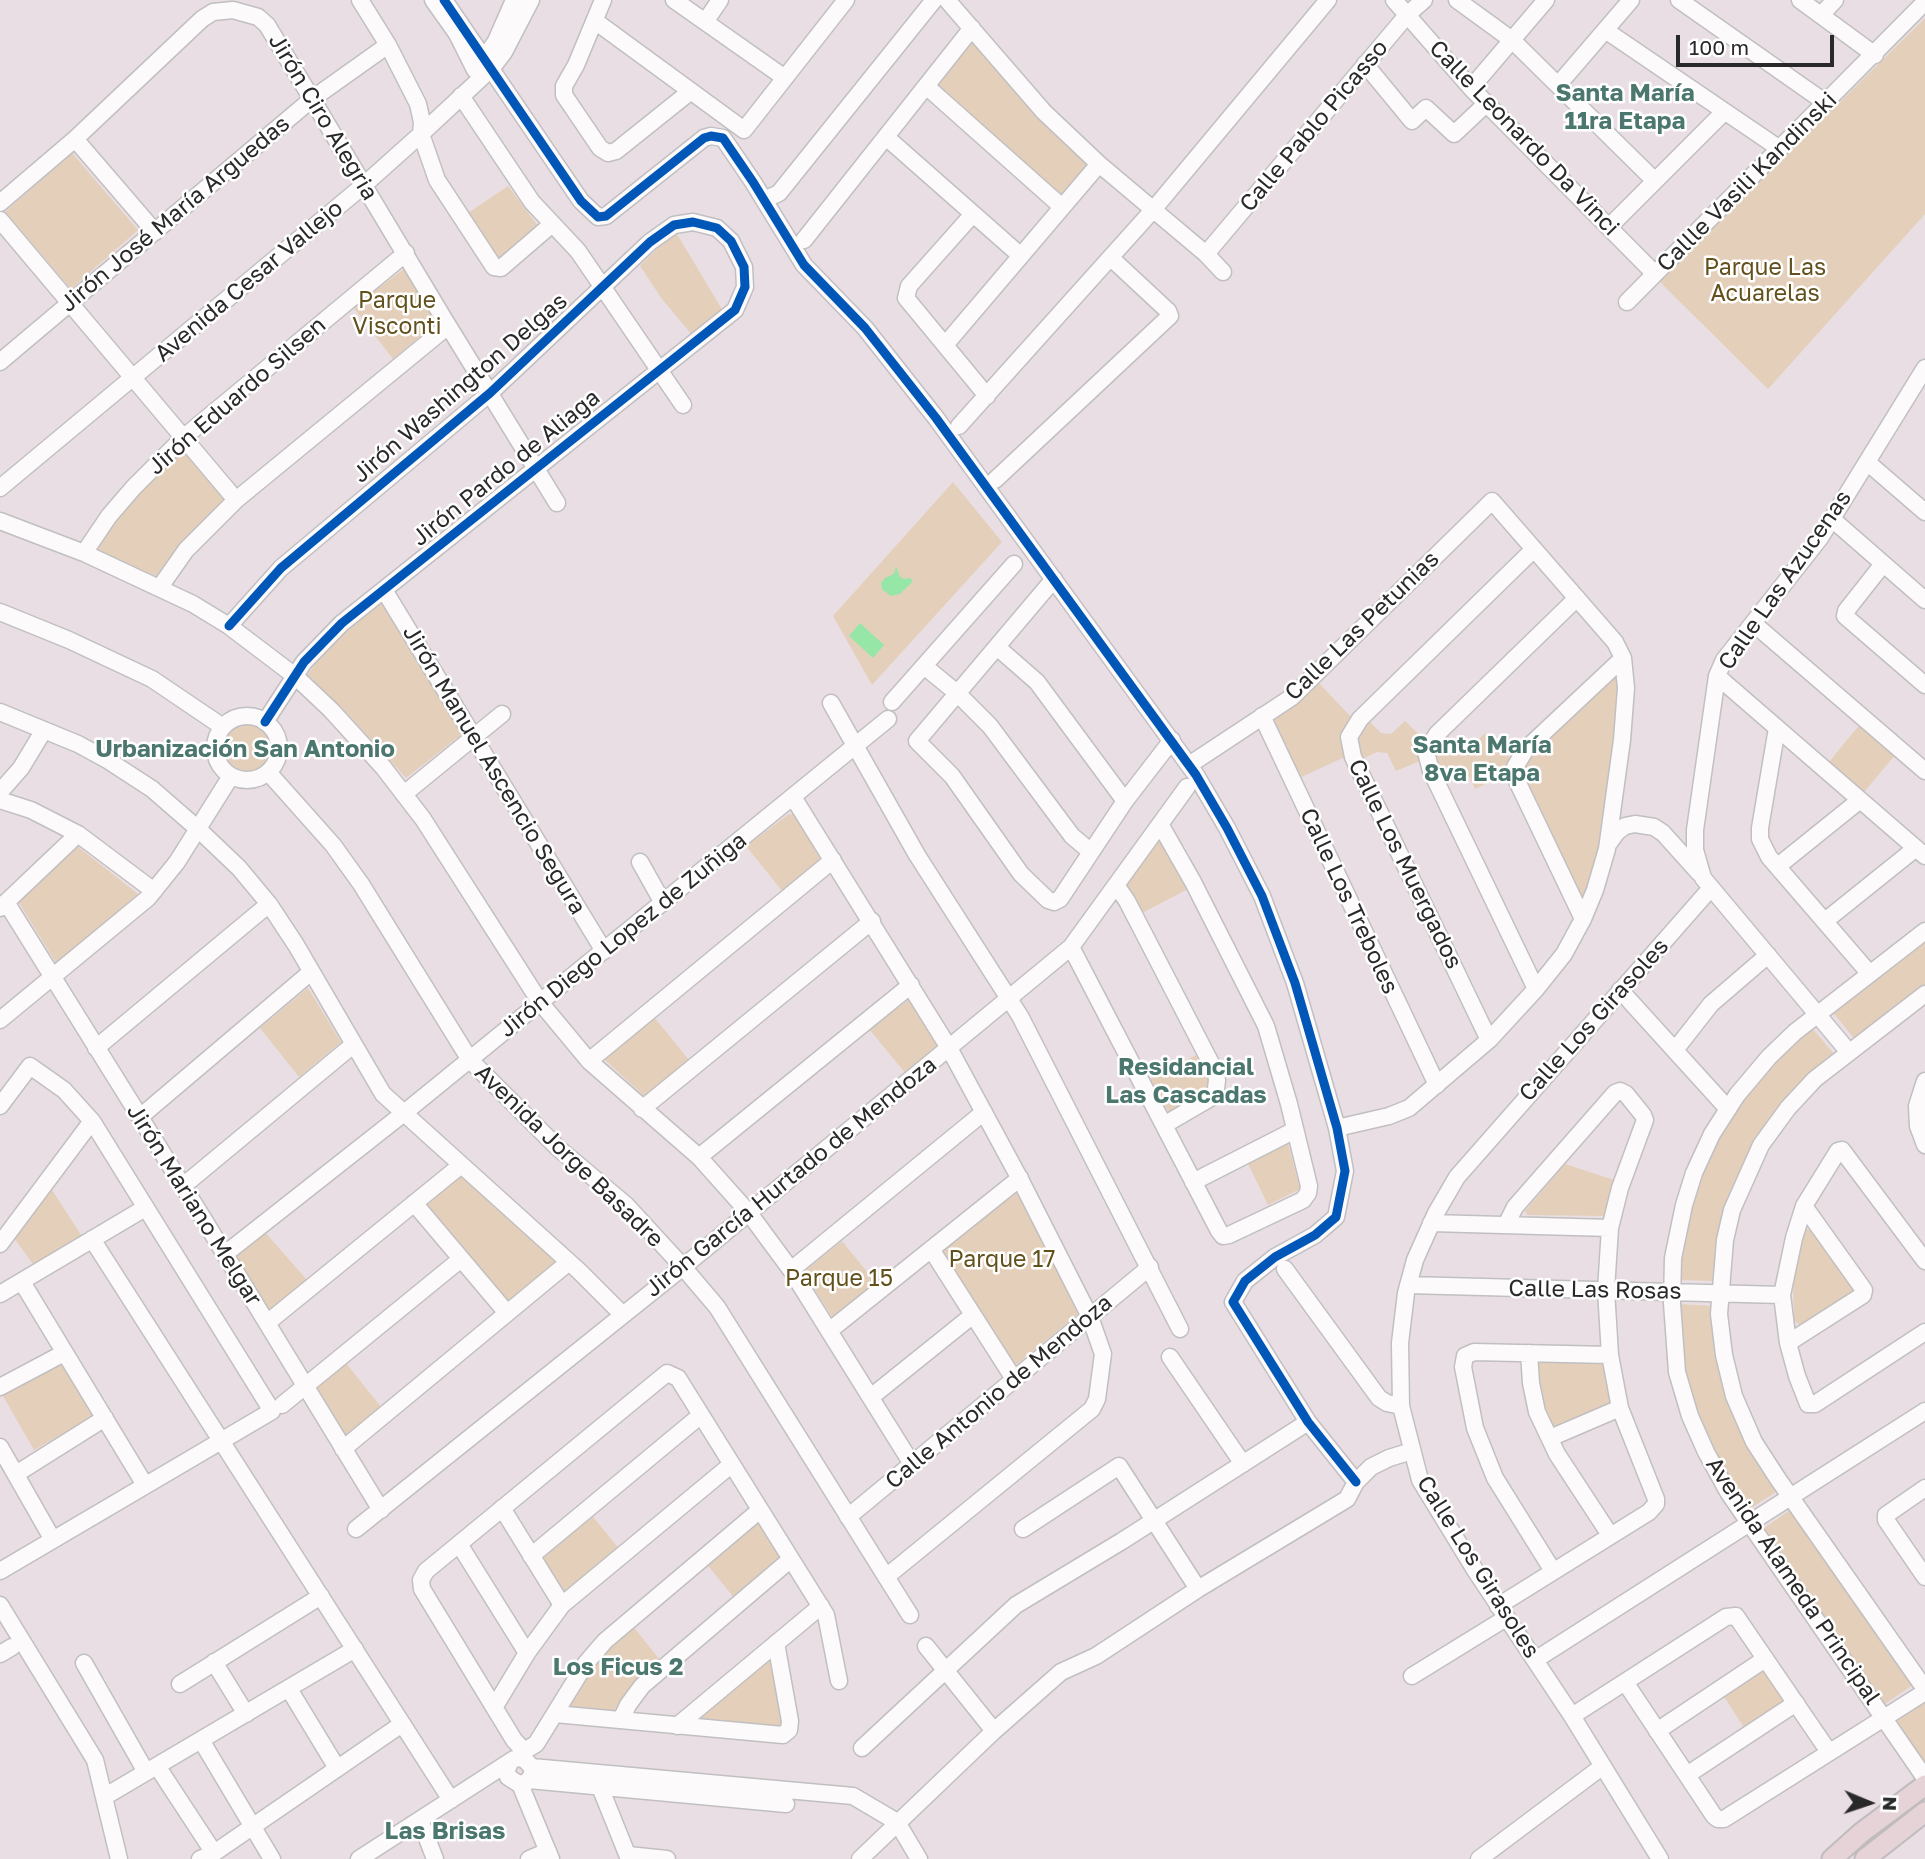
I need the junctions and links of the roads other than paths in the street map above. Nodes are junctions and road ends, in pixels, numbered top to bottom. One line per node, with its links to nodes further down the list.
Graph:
1 (360, 0): 29 (street)
2 (433, 0): 32 (street)
3 (444, 0): 32 (street)
4 (514, 0): 32 (street)
5 (531, 0): 32 (street)
6 (603, 0): 24 (street)
7 (674, 0): 25 (street)
8 (720, 0): 25 (street)
9 (934, 0): 50 (street)
10 (947, 0): 26 (street)
11 (1328, 0): 53 (street)
12 (1394, 0): 22 (street, Calle Leonardo Da Vinci)
13 (1424, 0): 22 (street, Calle Pablo Picasso)
14 (1457, 0): 28 (street)
15 (1546, 0): 28 (street)
16 (1631, 0): 27 (street)
17 (1679, 0): 40 (street)
18 (1800, 0): 23 (street)
19 (1835, 0): 23 (street)
20 (843, 1): 33 (street)
21 (1925, 2): 30 (street, Callle Vasili Kandinski)
22 (1408, 14): 31 (street, Calle Pablo Picasso); 36 (street, Calle Leonardo Da Vinci)
23 (1821, 15): 30 (street)
24 (595, 21): 37 (street); 37 (street)
25 (705, 22): 33 (street)
26 (972, 29): 35 (street); 47 (street)
27 (1605, 30): 34 (street); 42 (street)
28 (1512, 40): 34 (street); 36 (street)
29 (388, 45): 39 (street, Jirón José María Arguedas); 43 (street)
30 (1875, 55): 40 (street, Callle Vasili Kandinski)
31 (1365, 64): 41 (street); 62 (street, Calle Pablo Picasso)
32 (484, 65): 38 (street, Avenida Cesar Vallejo); 43 (street, Avenida Cesar Vallejo); 50 (street)
33 (785, 78): 37 (street)
34 (1558, 85): 49 (street)
35 (926, 86): 44 (street); 52 (street)
36 (1471, 88): 41 (street, Calle Leonardo Da Vinci)
37 (691, 91)
38 (461, 96): 43 (street, Avenida Cesar Vallejo); 56 (street)
39 (312, 99): 45 (street, Jirón Ciro Alegria); 48 (street, Jirón Ciro Alegria); 58 (street, Jirón José María Arguedas)
40 (1826, 103): 46 (street, Callle Vasili Kandinski)
41 (1486, 104): 57 (street, Calle Leonardo Da Vinci)
42 (1724, 112): 46 (street); 49 (street)
43 (421, 128): 48 (street, Avenida Cesar Vallejo); 56 (street)
44 (886, 137): 54 (street); 59 (street)
45 (75, 139): 51 (street, Jirón Ciro Alegria); 58 (street)
46 (1780, 149): 66 (street, Callle Vasili Kandinski)
47 (1099, 164): 52 (street); 53 (street)
48 (362, 181): 61 (street, Jirón Ciro Alegria); 75 (street, Avenida Cesar Vallejo)
49 (1655, 181): 57 (street)
50 (764, 201): 95 (street)
51 (0, 203)
52 (1062, 207): 63 (street)
53 (1153, 211): 62 (street); 64 (street)
54 (973, 214): 63 (street); 71 (street)
55 (0, 220): 69 (street)
56 (551, 225): 67 (street)
57 (1609, 227): 66 (street, Calle Leonardo Da Vinci)
58 (155, 232): 69 (street, Jirón José María Arguedas)
59 (804, 240)
60 (731, 241): 67 (street, Jirón Washington Delgas); 73 (street, Jirón Pardo de Aliaga)
61 (406, 253): 70 (street, Jirón Ciro Alegria); 80 (street, Jirón Eduardo Silsen)
62 (1206, 254): 65 (street)
63 (1021, 256): 71 (street)
64 (1111, 258): 77 (street); 84 (street)
65 (1223, 272)
66 (1655, 274): 68 (street, Callle Vasili Kandinski)
67 (603, 288): 73 (street); 76 (street, Jirón Washington Delgas)
68 (1627, 302)
69 (70, 303): 72 (street, Jirón José María Arguedas); 75 (street)
70 (448, 326): 76 (street, Jirón Ciro Alegria); 86 (street)
71 (944, 345): 77 (street)
72 (0, 362)
73 (660, 370): 78 (street); 82 (street, Jirón Pardo de Aliaga)
74 (1924, 373): 81 (street, Calle Las Azucenas)
75 (130, 374): 80 (street); 83 (street, Avenida Cesar Vallejo); 85 (street, Avenida Cesar Vallejo)
76 (490, 393): 82 (street, Jirón Ciro Alegria); 102 (street, Jirón Washington Delgas)
77 (987, 396): 79 (street)
78 (683, 405)
79 (959, 426)
80 (183, 438): 86 (street); 92 (street, Jirón Eduardo Silsen)
81 (1867, 462): 88 (street); 89 (street, Calle Las Azucenas)
82 (537, 468): 87 (street, Jirón Ciro Alegria); 97 (street, Jirón Pardo de Aliaga)
83 (0, 476)
84 (995, 480)
85 (0, 488)
86 (236, 500): 96 (street)
87 (557, 503)
88 (1925, 512)
89 (1832, 519): 94 (street); 101 (street, Calle Las Azucenas)
90 (0, 521): 92 (street)
91 (1534, 549): 98 (street); 114 (street, Calle Las Petunias); 171 (street, Calle Los Muergados)
92 (83, 552): 96 (street)
93 (1014, 564): 105 (street)
94 (1883, 564): 99 (street); 108 (street)
95 (1054, 579): 103 (street); 121 (street)
96 (160, 587): 102 (street)
97 (384, 590): 107 (street, Jirón Pardo de Aliaga); 120 (street, Jirón Manuel Ascencio Segura)
98 (1577, 598): 104 (street); 164 (street)
99 (1925, 600)
100 (0, 612): 117 (street)
101 (1754, 623): 106 (street, Calle Las Azucenas); 124 (street)
102 (229, 626): 107 (street)
103 (997, 647): 109 (street); 134 (street)
104 (1623, 658): 128 (street); 153 (street)
105 (925, 666): 109 (street); 110 (street)
106 (1717, 676): 118 (street); 138 (street, Calle Las Azucenas)
107 (295, 677): 116 (street, Jirón Pardo de Aliaga); 130 (street)
108 (1925, 685)
109 (957, 693): 142 (street); 142 (street)
110 (892, 702)
111 (831, 703): 122 (street)
112 (0, 712): 119 (street)
113 (502, 714): 120 (street)
114 (1262, 716): 123 (street, Calle Las Petunias); 180 (street, Calle Los Treboles)
115 (888, 719): 122 (street, Jirón Diego Lopez de Zuñiga)
116 (265, 722): 117 (street); 125 (street)
117 (223, 727): 126 (street)
118 (1777, 728): 133 (street); 146 (street)
119 (44, 730): 129 (street); 137 (street)
120 (473, 738): 130 (street); 158 (street, Jirón Manuel Ascencio Segura)
121 (1172, 740): 123 (street); 134 (street)
122 (855, 747): 131 (street, Jirón Diego Lopez de Zuñiga); 167 (street)
123 (1189, 765): 189 (street)
124 (1925, 771)
125 (268, 772): 126 (street); 177 (street, Avenida Jorge Basadre)
126 (231, 776): 137 (street)
127 (1187, 788): 135 (street, Jirón García Hurtado de Mendoza)
128 (1616, 791): 136 (street); 141 (street)
129 (0, 792)
130 (404, 794): 168 (street)
131 (793, 797): 144 (street); 150 (street, Jirón Diego Lopez de Zuñiga)
132 (0, 800): 140 (street)
133 (1860, 800): 143 (street); 146 (street)
134 (1125, 801): 142 (street)
135 (1160, 824): 148 (street, Jirón García Hurtado de Mendoza); 190 (street)
136 (1645, 824): 139 (street); 141 (street)
137 (198, 829): 149 (street); 151 (street)
138 (1695, 830): 139 (street); 147 (street, Calle Las Azucenas)
139 (1663, 832): 147 (street)
140 (78, 834): 149 (street); 152 (street)
141 (1607, 849): 153 (street)
142 (1090, 851)
143 (1921, 852): 155 (street)
144 (833, 860): 154 (street); 178 (street)
145 (640, 862): 150 (street)
146 (1778, 866): 155 (street)
147 (1707, 883): 159 (street, Calle Las Azucenas); 165 (street, Calle Los Girasoles)
148 (1116, 886): 157 (street, Jirón García Hurtado de Mendoza); 188 (street)
149 (154, 891): 162 (street)
150 (663, 902): 158 (street, Jirón Diego Lopez de Zuñiga)
151 (269, 904): 160 (street); 173 (street)
152 (3, 905): 162 (street, Jirón Mariano Melgar)
153 (1583, 919): 164 (street)
154 (872, 921): 163 (street); 182 (street)
155 (1825, 921): 161 (street)
156 (1925, 931): 161 (street, Avenida Alameda Principal)
157 (1071, 947): 167 (street, Jirón García Hurtado de Mendoza); 188 (street)
158 (604, 950): 168 (street, Jirón Diego Lopez de Zuñiga)
159 (1768, 955): 169 (street, Calle Las Azucenas); 175 (street)
160 (311, 972): 172 (street); 186 (street)
161 (1870, 974): 169 (street, Avenida Alameda Principal)
162 (52, 976): 170 (street); 173 (street, Jirón Mariano Melgar)
163 (911, 985): 174 (street); 192 (street)
164 (1536, 989): 171 (street)
165 (1620, 990): 175 (street); 201 (street, Calle Los Girasoles)
166 (1925, 993): 176 (street, Avenida Alameda Principal)
167 (1009, 999): 174 (street, Jirón García Hurtado de Mendoza); 212 (street)
168 (540, 1002): 177 (street, Jirón Diego Lopez de Zuñiga); 178 (street)
169 (1818, 1014): 176 (street, Calle Las Azucenas); 183 (street, Avenida Alameda Principal)
170 (0, 1020)
171 (1489, 1040): 180 (street)
172 (353, 1045): 185 (street); 196 (street)
173 (96, 1048): 186 (street, Jirón Mariano Melgar)
174 (949, 1048): 184 (street); 200 (street, Jirón García Hurtado de Mendoza)
175 (1675, 1050): 183 (street)
176 (1849, 1051): 219 (street, Avenida Alameda Principal)
177 (470, 1060): 185 (street, Jirón Diego Lopez de Zuñiga); 211 (street, Avenida Jorge Basadre)
178 (589, 1060): 182 (street)
179 (1925, 1081): 191 (street)
180 (1437, 1085): 189 (street)
181 (0, 1106): 187 (street)
182 (642, 1109): 192 (street)
183 (1728, 1109): 218 (street, Avenida Alameda Principal)
184 (984, 1112): 194 (street); 214 (street)
185 (404, 1113): 193 (street); 207 (street, Jirón Diego Lopez de Zuñiga)
186 (140, 1117): 196 (street, Jirón Mariano Melgar)
187 (92, 1121): 199 (street); 205 (street)
188 (1164, 1125): 195 (street)
189 (1337, 1128): 245 (street)
190 (1295, 1130): 195 (street); 195 (street)
191 (1925, 1144)
192 (699, 1157): 200 (street)
193 (460, 1166): 197 (street); 210 (street)
194 (1020, 1178): 206 (street); 225 (street)
195 (1193, 1182)
196 (183, 1186): 207 (street, Jirón Mariano Melgar)
197 (414, 1203): 208 (street); 226 (street)
198 (1804, 1206): 209 (street); 221 (street); 230 (street)
199 (145, 1208): 204 (street); 247 (street)
200 (749, 1213): 211 (street, Jirón García Hurtado de Mendoza); 214 (street)
201 (1431, 1223): 202 (street); 216 (street, Calle Los Girasoles)
202 (1506, 1225): 203 (street); 203 (street)
203 (1610, 1228): 217 (street)
204 (92, 1239): 215 (street); 247 (street)
205 (0, 1244)
206 (931, 1249): 224 (street); 228 (street)
207 (225, 1254): 226 (street, Jirón Mariano Melgar)
208 (461, 1259): 222 (street); 236 (street)
209 (1925, 1261)
210 (569, 1262): 222 (street); 223 (street)
211 (683, 1266): 223 (street, Jirón García Hurtado de Mendoza); 262 (street, Avenida Jorge Basadre)
212 (1150, 1267): 225 (street, Calle Antonio de Mendoza); 227 (street)
213 (1285, 1269): 240 (street)
214 (791, 1270): 228 (street)
215 (22, 1282): 220 (street); 231 (street)
216 (1408, 1285): 217 (street, Calle Las Rosas); 240 (street, Calle Los Girasoles)
217 (1606, 1290): 218 (street, Calle Las Rosas); 233 (street)
218 (1672, 1292): 219 (street, Calle Las Rosas); 264 (street, Avenida Alameda Principal)
219 (1720, 1293): 221 (street, Calle Las Rosas); 258 (street, Avenida Alameda Principal)
220 (0, 1294)
221 (1782, 1296): 230 (street)
222 (507, 1313): 249 (street)
223 (622, 1314): 260 (street, Jirón García Hurtado de Mendoza)
224 (973, 1315): 235 (street); 238 (street)
225 (1090, 1317): 235 (street, Calle Antonio de Mendoza); 274 (street)
226 (267, 1323): 236 (street, Jirón Mariano Melgar)
227 (1180, 1329)
228 (829, 1331): 238 (street)
229 (1925, 1332): 230 (street)
230 (1788, 1343)
231 (64, 1353): 237 (street); 244 (street)
232 (1529, 1353): 233 (street); 246 (street); 273 (street)
233 (1611, 1355): 241 (street)
234 (1170, 1357): 253 (street)
235 (1014, 1379): 252 (street, Calle Antonio de Mendoza)
236 (305, 1386): 239 (street); 249 (street, Jirón Mariano Melgar)
237 (0, 1387)
238 (871, 1397): 252 (street)
239 (282, 1405)
240 (1401, 1406): 250 (street, Calle Los Girasoles)
241 (1620, 1408): 246 (street); 267 (street)
242 (1925, 1411): 258 (street)
243 (701, 1415): 251 (street); 259 (street); 270 (street)
244 (106, 1418): 254 (street); 256 (street)
245 (1308, 1422): 253 (street); 255 (street)
246 (1550, 1438): 267 (street)
247 (221, 1440): 256 (street); 277 (street)
248 (0, 1447): 254 (street)
249 (343, 1448): 260 (street, Jirón Mariano Melgar)
250 (1412, 1451): 255 (street); 281 (street, Calle Los Girasoles)
251 (732, 1464): 261 (street); 279 (street)
252 (912, 1464): 262 (street, Calle Antonio de Mendoza)
253 (1243, 1464): 263 (street)
254 (16, 1474): 268 (street)
255 (1356, 1482): 276 (street)
256 (145, 1485): 268 (street)
257 (1925, 1488): 275 (street)
258 (1790, 1497): 264 (street); 297 (street, Avenida Alameda Principal)
259 (502, 1508): 269 (street); 270 (street)
260 (381, 1510): 265 (street, Jirón García Hurtado de Mendoza)
261 (761, 1510): 271 (street); 301 (street)
262 (848, 1517): 274 (street, Avenida Jorge Basadre)
263 (1154, 1521): 266 (street); 276 (street); 291 (street)
264 (1750, 1523): 288 (street); 303 (street, Avenida Alameda Principal)
265 (356, 1529)
266 (1023, 1529)
267 (1610, 1535): 273 (street)
268 (53, 1539): 272 (street)
269 (459, 1544): 286 (street); 299 (street)
270 (531, 1556): 279 (street)
271 (792, 1559): 280 (street); 304 (street)
272 (0, 1571)
273 (1553, 1571): 281 (street)
274 (886, 1577): 282 (street, Avenida Jorge Basadre)
275 (1925, 1577)
276 (1198, 1589): 307 (street)
277 (321, 1596): 285 (street); 289 (street)
278 (0, 1605): 320 (street)
279 (562, 1605): 286 (street)
280 (821, 1606): 283 (street); 293 (street)
281 (1502, 1612): 288 (street, Calle Los Girasoles); 292 (street)
282 (910, 1615)
283 (776, 1643): 306 (street); 306 (street)
284 (926, 1646): 291 (street)
285 (355, 1649): 296 (street); 305 (street)
286 (527, 1653): 299 (street)
287 (1765, 1659): 294 (street); 298 (street); 308 (street)
288 (1535, 1660): 302 (street, Calle Los Girasoles)
289 (214, 1662): 295 (street); 300 (street)
290 (84, 1663): 315 (street)
291 (945, 1669): 307 (street); 310 (street)
292 (1412, 1676)
293 (839, 1681)
294 (1625, 1682): 302 (street); 308 (street)
295 (180, 1684)
296 (289, 1689): 300 (street); 313 (street)
297 (1925, 1691): 303 (street)
298 (1796, 1703): 311 (street); 316 (street)
299 (495, 1706): 314 (street)
300 (246, 1714): 309 (street)
301 (555, 1714): 304 (street); 314 (street)
302 (1572, 1716): 312 (street, Calle Los Girasoles)
303 (1884, 1718): 311 (street); 317 (street, Avenida Alameda Principal)
304 (621, 1720): 306 (street)
305 (402, 1724): 313 (street); 321 (street)
306 (677, 1726)
307 (994, 1731): 325 (street)
308 (1657, 1731): 316 (street)
309 (201, 1740): 315 (street); 326 (street)
310 (862, 1748)
311 (1829, 1752): 316 (street)
312 (1602, 1766): 338 (street); 339 (street, Calle Los Girasoles)
313 (337, 1768): 326 (street)
314 (521, 1768): 319 (street); 321 (street); 325 (street); 327 (street)
315 (152, 1769): 320 (street); 328 (street)
316 (1687, 1775)
317 (1925, 1777)
318 (1925, 1785): 340 (main road)
319 (600, 1787): 322 (street); 329 (street)
320 (104, 1797): 330 (street)
321 (451, 1800): 324 (street)
322 (786, 1804)
323 (1925, 1812): 341 (main road)
324 (420, 1820): 332 (street); 333 (street)
325 (897, 1822): 336 (street); 337 (street)
326 (252, 1826): 328 (street); 331 (street)
327 (549, 1855): 334 (street)
328 (207, 1856)
329 (629, 1857): 335 (street)
330 (119, 1859)
331 (272, 1859)
332 (361, 1859)
333 (435, 1859)
334 (529, 1859)
335 (667, 1859)
336 (860, 1859)
337 (919, 1859)
338 (1479, 1859)
339 (1660, 1859)
340 (1832, 1859)
341 (1865, 1859)

